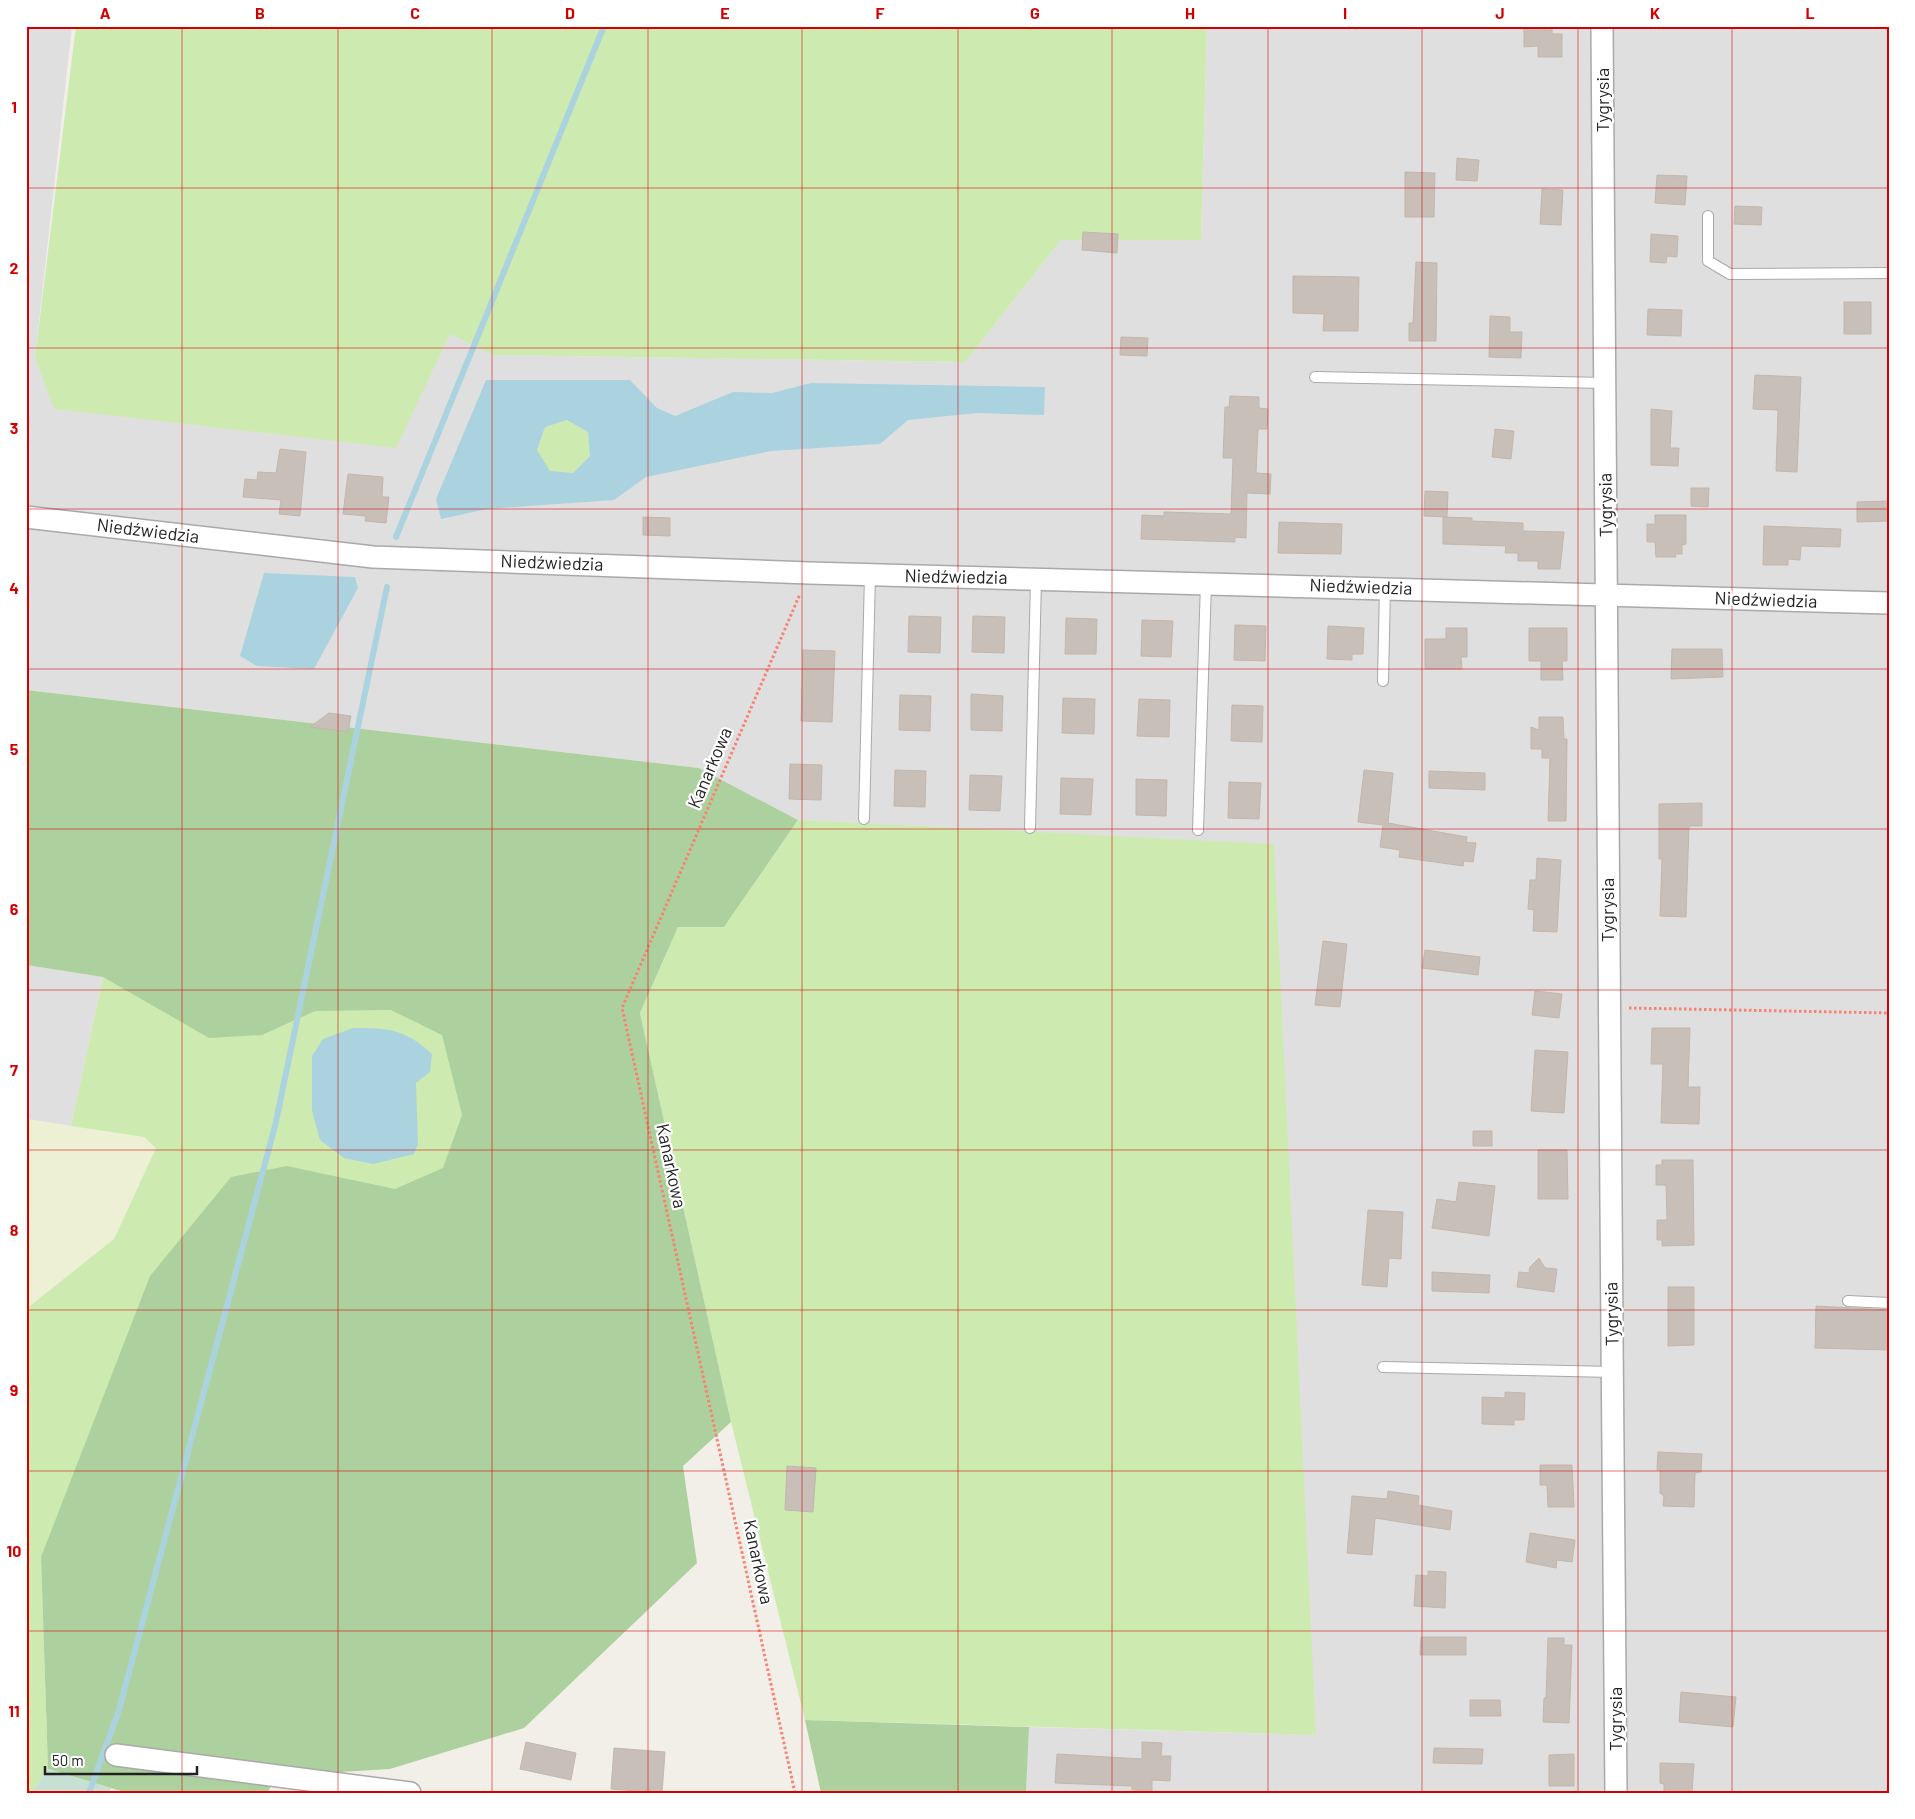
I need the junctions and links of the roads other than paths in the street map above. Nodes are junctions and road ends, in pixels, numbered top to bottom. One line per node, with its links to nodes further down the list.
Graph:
1 (1602, 26): 5 (street, Tygrysia)
2 (1708, 216): 3 (lane)
3 (1889, 273)
4 (1314, 377): 5 (lane)
5 (1605, 383): 11 (street, Tygrysia)
6 (26, 517): 7 (street, Niedźwiedzia)
7 (870, 575): 8 (street, Niedźwiedzia); 14 (lane)
8 (1036, 579): 9 (street, Niedźwiedzia); 15 (lane)
9 (1206, 583): 10 (street, Niedźwiedzia); 16 (lane)
10 (1385, 588): 11 (street, Niedźwiedzia); 13 (lane)
11 (1607, 595): 12 (street, Niedźwiedzia); 20 (street, Tygrysia)
12 (1889, 604)
13 (1383, 681)
14 (864, 818)
15 (1030, 828)
16 (1198, 830)
17 (1848, 1301): 18 (lane)
18 (1889, 1303)
19 (1384, 1368): 20 (lane)
20 (1613, 1372): 23 (street, Tygrysia)
21 (116, 1755): 22 (street)
22 (410, 1793)
23 (1616, 1793)

